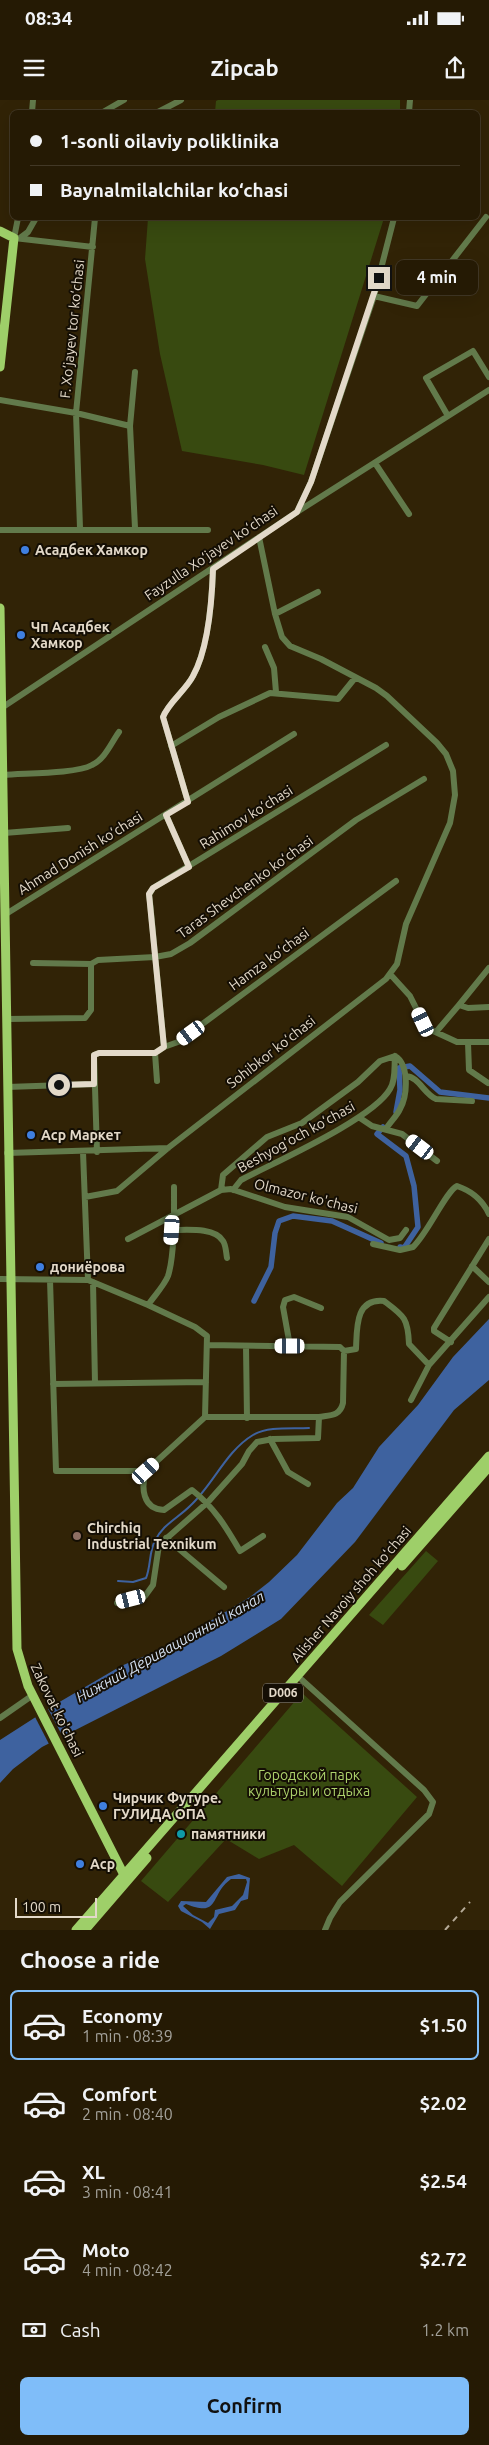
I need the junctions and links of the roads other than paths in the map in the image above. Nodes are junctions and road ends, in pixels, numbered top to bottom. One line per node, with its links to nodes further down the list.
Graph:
1 (124, 100): 3 (street)
2 (181, 100): 4 (street)
3 (106, 110)
4 (162, 110)
5 (486, 217): 13 (street)
6 (18, 220): 11 (street)
7 (35, 220): 11 (street)
8 (95, 220): 12 (street, F. Xo‘jayev tor ko‘chasi)
9 (393, 220): 13 (street)
10 (0, 231): 11 (main road)
11 (17, 238): 12 (street, F. Xo‘jayev tor ko‘chasi); 14 (main road)
12 (93, 247): 19 (street, F. Xo‘jayev tor ko‘chasi)
13 (374, 296): 23 (street)
14 (0, 367)
15 (135, 372): 21 (street)
16 (489, 377): 20 (street)
17 (487, 393): 20 (street, Fayzulla Xo‘jayev ko‘chasi)
18 (0, 400): 19 (street, F. Xo‘jayev tor ko‘chasi)
19 (76, 413): 21 (street, F. Xo‘jayev tor ko‘chasi); 25 (street, F. Xo‘jayev tor ko‘chasi)
20 (448, 416): 22 (street, Fayzulla Xo‘jayev ko‘chasi)
21 (130, 426): 26 (street)
22 (375, 462): 23 (street, Fayzulla Xo‘jayev ko‘chasi); 24 (street)
23 (297, 512): 29 (street, Fayzulla Xo‘jayev ko‘chasi)
24 (409, 514)
25 (80, 528): 26 (street); 27 (street)
26 (135, 528): 28 (street)
27 (0, 530)
28 (208, 530)
29 (259, 537): 30 (street, Fayzulla Xo‘jayev ko‘chasi); 33 (street)
30 (213, 569): 37 (street, Fayzulla Xo‘jayev ko‘chasi); 41 (street)
31 (318, 592): 33 (street)
32 (0, 608): 37 (main road, Zakovat ko'chasi)
33 (274, 614): 35 (street)
34 (265, 647): 36 (street)
35 (355, 678): 36 (street); 58 (street)
36 (276, 692): 41 (street)
37 (2, 708): 38 (main road, Zakovat ko'chasi)
38 (1, 729): 43 (main road, Zakovat ko'chasi)
39 (119, 732): 44 (street)
40 (294, 734): 46 (street, Ahmad Donish ko‘chasi)
41 (171, 746): 46 (street)
42 (386, 746): 50 (street, Rahimov ko‘chasi)
43 (2, 747): 44 (main road, Zakovat ko'chasi)
44 (3, 775): 49 (main road, Zakovat ko'chasi)
45 (424, 779): 54 (street, Taras Shevchenko ko‘chasi)
46 (188, 802): 47 (street, Ahmad Donish ko‘chasi)
47 (166, 815): 50 (street); 52 (street, Ahmad Donish ko‘chasi)
48 (68, 828): 49 (street)
49 (4, 833): 52 (main road, Zakovat ko'chasi)
50 (189, 867): 54 (street, Rahimov ko‘chasi)
51 (396, 881): 65 (street, Hamza ko‘chasi)
52 (6, 914): 53 (main road, Zakovat ko'chasi)
53 (3, 956): 61 (main road, Zakovat ko'chasi)
54 (156, 957): 56 (street, Taras Shevchenko ko‘chasi); 65 (street, Rahimov ko‘chasi)
55 (33, 963): 56 (street, Taras Shevchenko ko‘chasi)
56 (91, 964): 61 (street)
57 (489, 968): 59 (street)
58 (390, 974): 62 (street); 78 (street, Sohibkor ko‘chasi)
59 (459, 1004): 60 (street); 62 (street)
60 (489, 1007)
61 (8, 1019): 68 (main road, Zakovat ko'chasi)
62 (436, 1032): 64 (street)
63 (489, 1042): 64 (street)
64 (468, 1043): 71 (street)
65 (164, 1047): 66 (street, Hamza ko‘chasi)
66 (155, 1053): 70 (street); 72 (street)
67 (395, 1056): 69 (street); 76 (street, Beshyog‘och ko‘chasi); 84 (street)
68 (4, 1057): 73 (main road, Zakovat ko'chasi)
69 (404, 1071): 74 (street); 77 (street)
70 (157, 1081)
71 (488, 1083)
72 (94, 1084): 73 (street); 80 (street)
73 (7, 1088): 75 (main road, Zakovat ko'chasi)
74 (472, 1101)
75 (4, 1114): 81 (main road, Zakovat ko'chasi)
76 (360, 1118): 77 (street); 85 (street, Beshyog‘och ko‘chasi)
77 (386, 1129): 82 (street)
78 (168, 1148): 80 (street); 86 (street, Sohibkor ko‘chasi)
79 (83, 1152): 80 (street); 81 (street); 86 (street)
80 (97, 1152)
81 (7, 1153): 96 (main road, Zakovat ko'chasi)
82 (437, 1161)
83 (174, 1187): 87 (street)
84 (221, 1190): 85 (street, Olmazor ko'chasi); 87 (street)
85 (233, 1190): 90 (street, Olmazor ko'chasi)
86 (85, 1198): 98 (street)
87 (174, 1213): 89 (street); 92 (street)
88 (489, 1214): 93 (street)
89 (172, 1230): 94 (street); 101 (street)
90 (406, 1230)
91 (489, 1239): 95 (street)
92 (128, 1240)
93 (373, 1244)
94 (227, 1258)
95 (472, 1266): 99 (street); 103 (street)
96 (5, 1279): 97 (street); 127 (main road, Zakovat ko'chasi)
97 (50, 1280): 98 (street); 111 (street)
98 (90, 1281): 101 (street); 110 (street)
99 (489, 1282)
100 (489, 1297): 103 (street)
101 (148, 1305): 104 (street)
102 (320, 1308): 106 (street)
103 (451, 1342): 108 (street)
104 (207, 1345): 105 (street); 109 (street)
105 (246, 1346): 106 (street); 115 (street)
106 (290, 1346): 107 (street)
107 (344, 1351): 108 (street); 114 (street)
108 (429, 1365): 112 (street)
109 (206, 1382): 110 (street); 113 (street)
110 (95, 1383): 111 (street)
111 (53, 1384): 119 (street)
112 (411, 1400)
113 (205, 1417): 115 (street); 119 (street)
114 (319, 1417): 115 (street); 116 (street)
115 (247, 1418)
116 (270, 1439): 120 (street); 121 (street)
117 (489, 1456): 126 (main road, Alisher Navoiy shoh koʻchasi / D006)
118 (489, 1467): 126 (main road, Alisher Navoiy shoh koʻchasi / D006)
119 (146, 1471): 121 (street)
120 (308, 1484)
121 (208, 1502): 122 (street); 123 (street)
122 (263, 1536)
123 (166, 1538): 124 (street); 125 (street)
124 (224, 1587)
125 (117, 1603)
126 (300, 1678): 129 (main road, Alisher Navoiy shoh koʻchasi / D006); 132 (street)
127 (33, 1695): 128 (street); 129 (main road, Zakovat ko'chasi)
128 (0, 1718)
129 (126, 1877): 130 (main road, Alisher Navoiy shoh koʻchasi / D006); 131 (main road, Alisher Navoiy shoh koʻchasi / D006)
130 (76, 1930)
131 (85, 1930)
132 (325, 1930)

